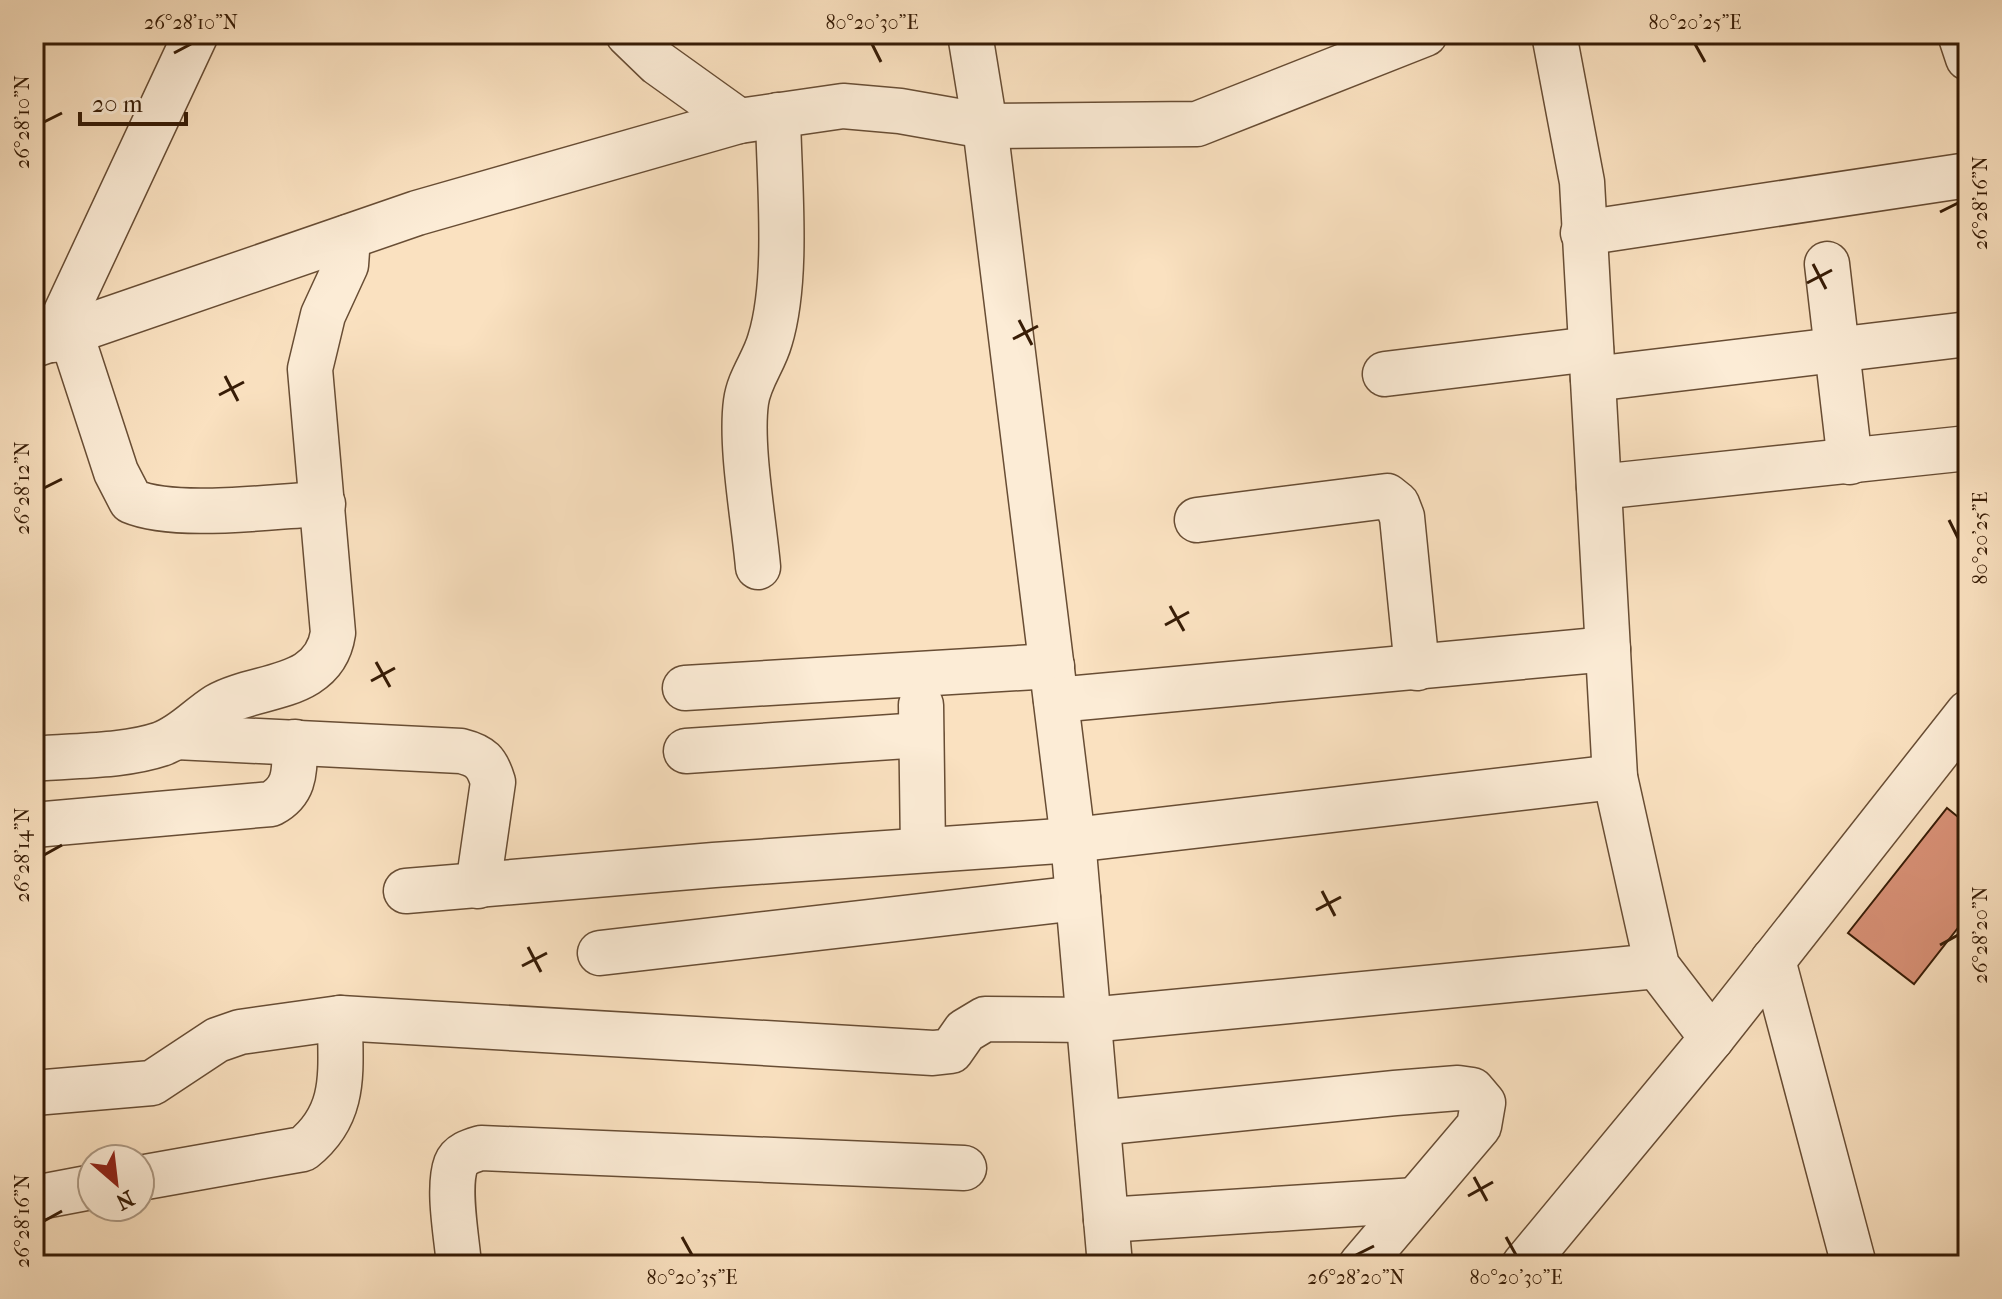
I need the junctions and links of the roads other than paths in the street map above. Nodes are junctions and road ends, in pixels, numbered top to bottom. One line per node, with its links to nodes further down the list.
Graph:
1 (196, 34): 15 (street)
2 (628, 34): 8 (street)
3 (970, 34): 9 (street)
4 (1425, 34): 9 (street)
5 (1554, 34): 11 (street)
6 (1960, 34): 7 (street)
7 (1968, 58)
8 (759, 118): 9 (street); 12 (street); 24 (street)
9 (985, 126): 28 (street)
10 (1968, 175): 11 (street)
11 (1583, 233): 17 (street)
12 (348, 237): 15 (street); 22 (street)
13 (1827, 264): 16 (street)
14 (1968, 334): 16 (street)
15 (53, 340): 22 (street)
16 (1837, 351): 17 (street); 20 (street)
17 (1592, 364): 18 (street); 21 (street)
18 (1385, 374)
19 (1968, 448): 20 (street)
20 (1850, 462): 21 (street)
21 (1599, 487): 25 (street)
22 (323, 504): 32 (street)
23 (1197, 520): 26 (street)
24 (758, 567)
25 (1608, 649): 26 (street); 36 (street)
26 (1417, 668): 28 (street)
27 (920, 674): 28 (street); 29 (street); 31 (street)
28 (1054, 683): 38 (street)
29 (685, 688)
30 (1968, 713): 44 (street)
31 (921, 735): 34 (street); 39 (street)
32 (176, 737): 33 (street); 35 (street)
33 (295, 742): 37 (street); 40 (street)
34 (686, 751)
35 (34, 759)
36 (1615, 777): 38 (street); 45 (street)
37 (34, 825)
38 (1073, 840): 39 (street); 42 (street)
39 (923, 850): 40 (street)
40 (478, 886): 41 (street)
41 (406, 891)
42 (1078, 898): 43 (street); 47 (street)
43 (600, 953)
44 (1773, 960): 48 (street); 61 (street)
45 (1657, 966): 47 (street); 48 (street)
46 (340, 1018): 47 (street); 49 (street); 52 (street)
47 (1089, 1020): 50 (street)
48 (1712, 1038): 60 (street)
49 (34, 1093)
50 (1098, 1123): 55 (street); 56 (street)
51 (964, 1168): 57 (street)
52 (156, 1175)
53 (76, 1190): 54 (street)
54 (34, 1198)
55 (1416, 1200): 56 (street); 59 (street)
56 (1106, 1220): 58 (street)
57 (459, 1265)
58 (1110, 1265)
59 (1361, 1265)
60 (1524, 1265)
61 (1854, 1265)

